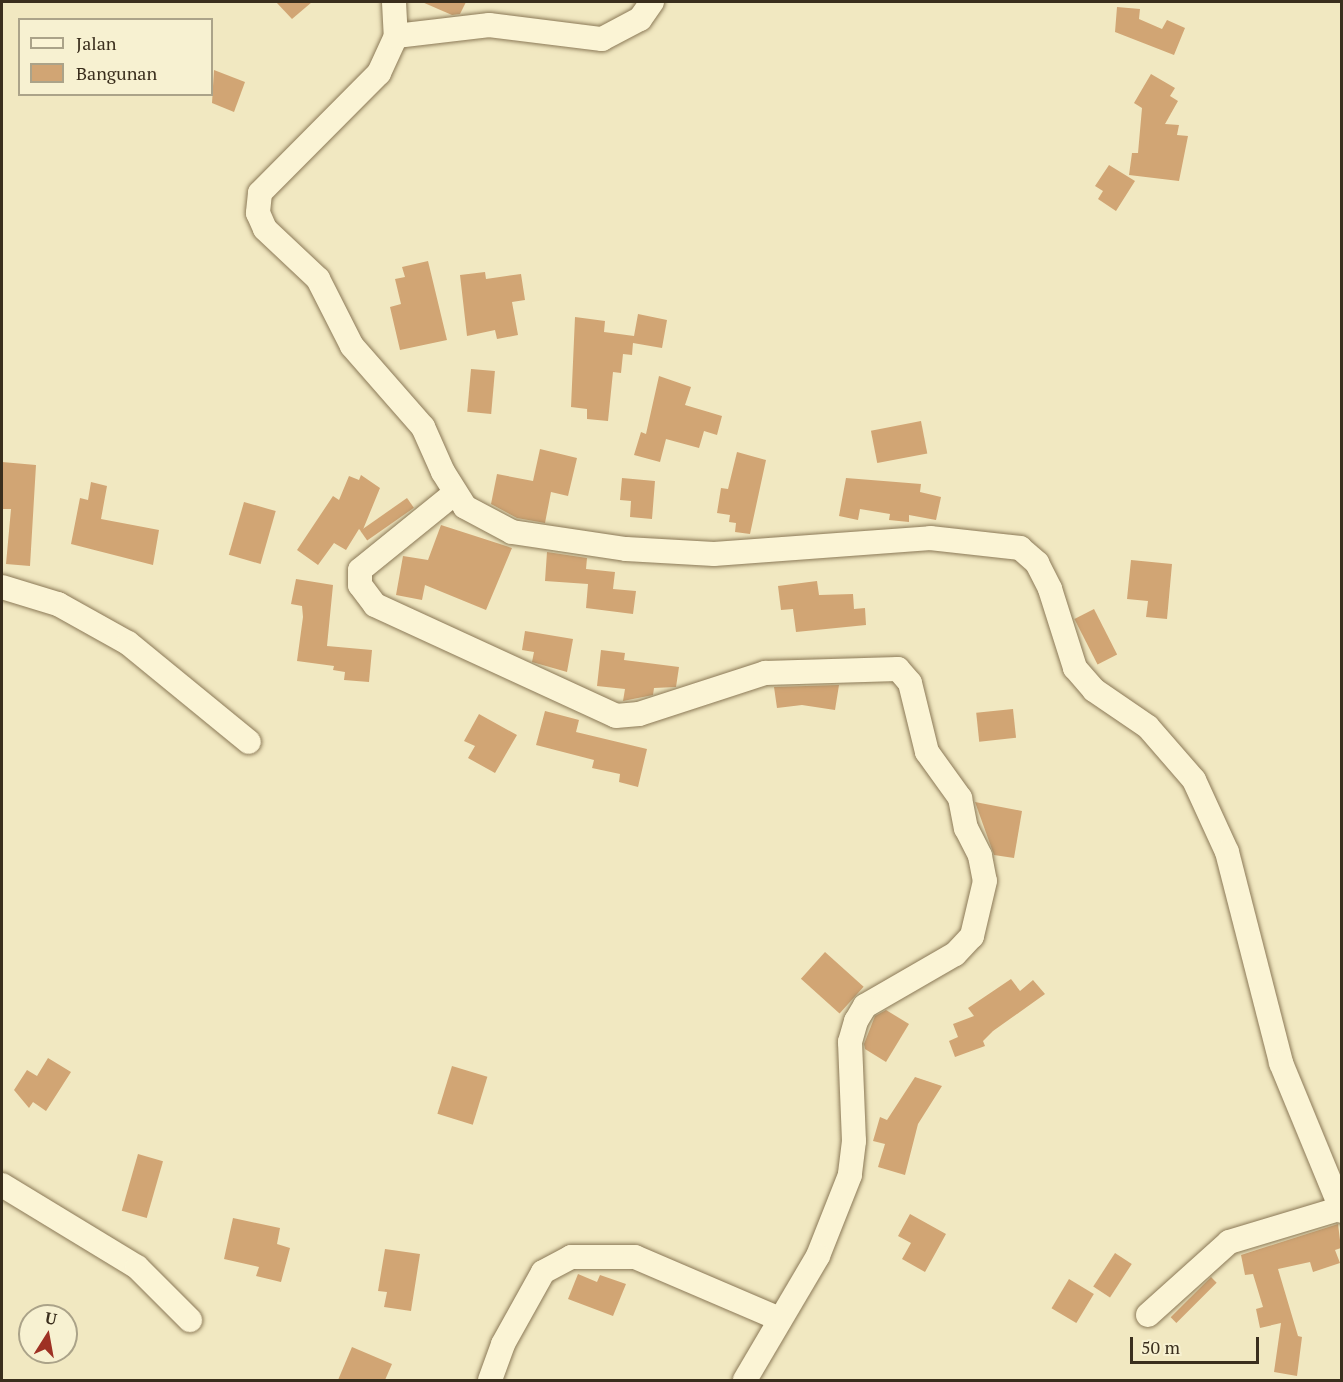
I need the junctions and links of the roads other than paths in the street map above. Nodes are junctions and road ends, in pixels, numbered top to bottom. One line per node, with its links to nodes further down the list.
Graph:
1 (394, 2): 3 (street)
2 (652, 2): 3 (street)
3 (396, 36): 4 (street)
4 (455, 493): 8 (street); 10 (street)
5 (2, 587): 6 (street)
6 (249, 742)
7 (2, 1185): 11 (street)
8 (1341, 1209): 9 (street)
9 (1148, 1315)
10 (780, 1319): 12 (street); 13 (street)
11 (190, 1320)
12 (490, 1380)
13 (745, 1380)

